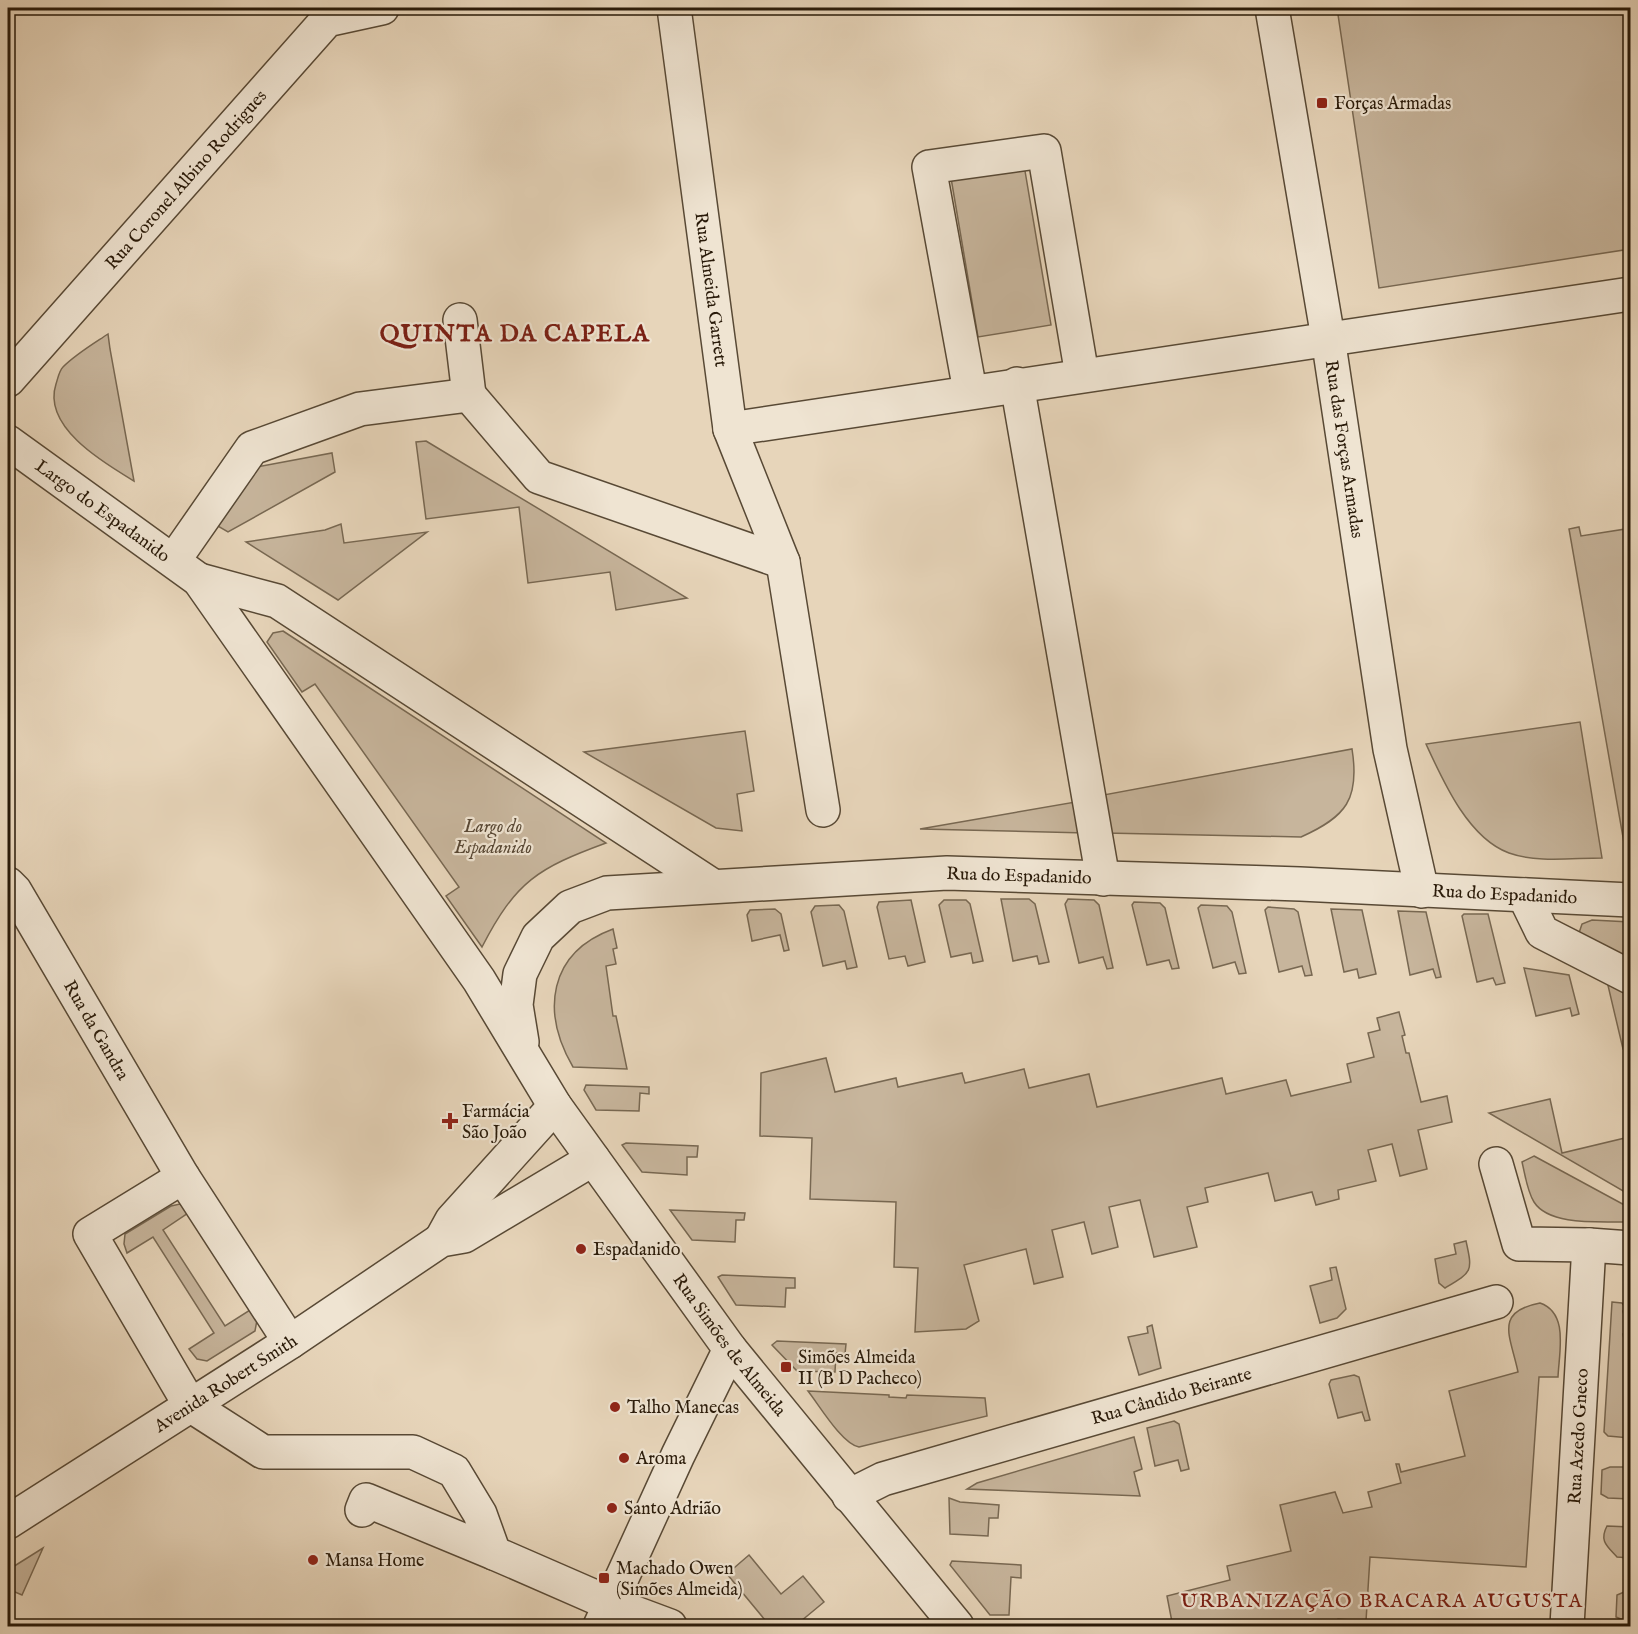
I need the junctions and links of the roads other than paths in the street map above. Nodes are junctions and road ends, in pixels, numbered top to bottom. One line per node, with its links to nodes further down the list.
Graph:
1 (382, 8): 4 (street, Rua Coronel Albino Rodrigues)
2 (674, 8): 13 (street, Rua Almeida Garrett)
3 (1272, 8): 7 (street, Rua das Forças Armadas)
4 (329, 14): 9 (street, Rua Coronel Albino Rodrigues)
5 (1630, 294): 7 (street)
6 (460, 320): 12 (street)
7 (1328, 338): 8 (street); 21 (street, Rua das Forças Armadas)
8 (1082, 375): 10 (street); 11 (street)
9 (8, 380)
10 (1017, 384): 11 (street); 18 (street)
11 (970, 391): 13 (street)
12 (469, 395): 15 (street); 16 (street)
13 (729, 429): 15 (street, Rua Almeida Garrett)
14 (8, 442): 16 (street, Largo do Espadanido)
15 (783, 562): 17 (street, Rua Almeida Garrett)
16 (186, 570): 20 (street, Largo do Espadanido); 25 (street, Largo do Espadanido)
17 (823, 810)
18 (1103, 879): 20 (street, Rua do Espadanido); 21 (street, Rua do Espadanido)
19 (8, 884): 29 (street, Rua da Gandra)
20 (713, 886): 25 (street, Rua do Espadanido)
21 (1422, 891): 22 (street, Rua do Espadanido)
22 (1524, 895): 23 (street, Rua do Espadanido); 24 (street)
23 (1630, 900)
24 (1630, 977)
25 (523, 1050): 26 (street, Rua Simões de Almeida)
26 (555, 1106): 27 (street, Rua Simões de Almeida); 30 (street, Avenida Robert Smith)
27 (593, 1159): 30 (street, Avenida Robert Smith); 35 (street, Rua Simões de Almeida)
28 (1496, 1164): 31 (street)
29 (183, 1177): 34 (street, Rua da Gandra); 36 (street)
30 (441, 1240): 34 (street, Avenida Robert Smith)
31 (1588, 1245): 32 (street); 46 (street, Rua Azedo Gneco)
32 (1630, 1248)
33 (1496, 1302): 38 (street, Rua Cândido Beirante)
34 (290, 1342): 36 (street, Avenida Robert Smith)
35 (729, 1349): 38 (street, Rua Simões de Almeida); 43 (street)
36 (190, 1405): 37 (street); 40 (street, Avenida Robert Smith)
37 (347, 1453): 41 (street); 42 (street)
38 (849, 1496): 45 (street, Rua Simões de Almeida)
39 (362, 1510): 42 (street)
40 (8, 1522)
41 (468, 1526)
42 (494, 1553): 43 (street)
43 (606, 1615): 44 (street)
44 (670, 1626)
45 (957, 1626)
46 (1567, 1626)

